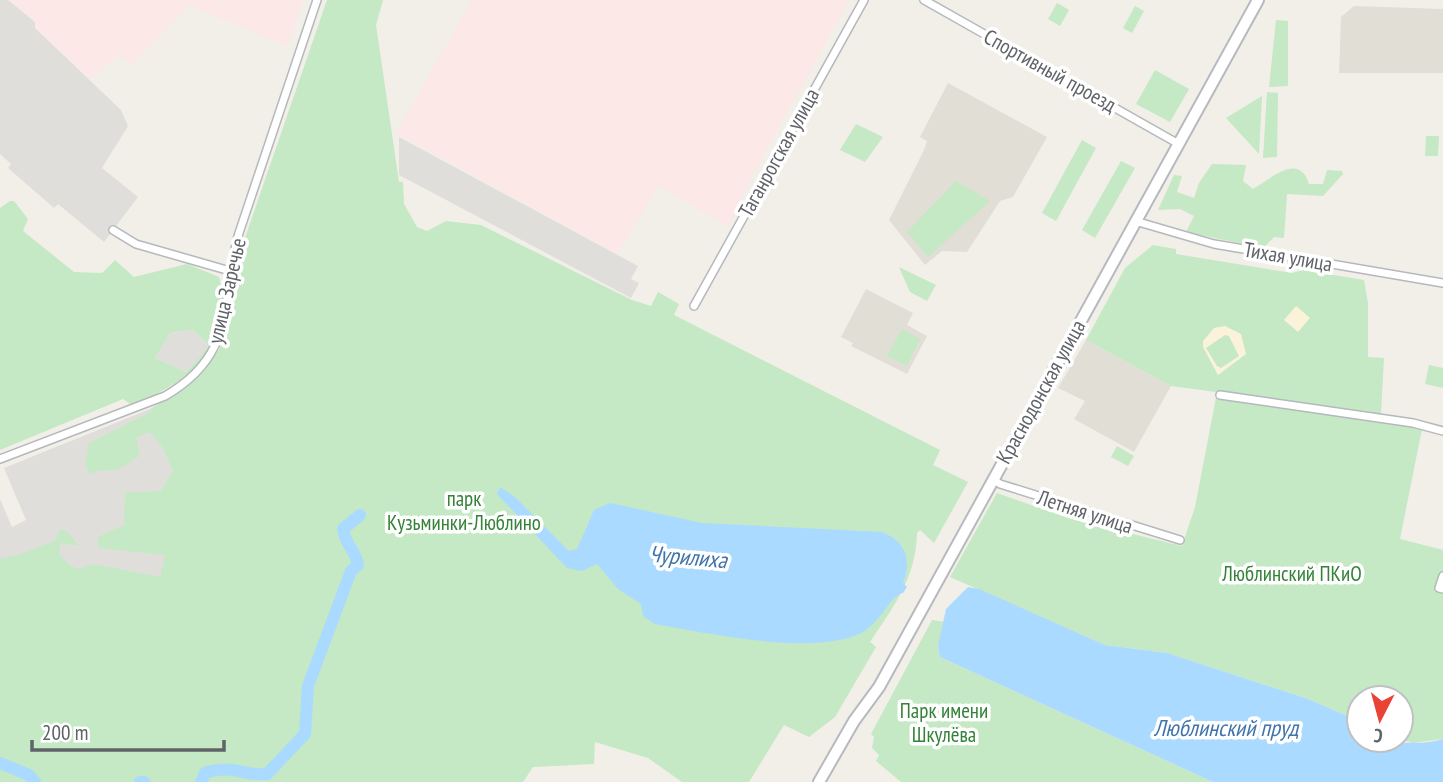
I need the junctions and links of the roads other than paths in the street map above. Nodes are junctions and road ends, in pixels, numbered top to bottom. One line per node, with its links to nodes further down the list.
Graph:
1 (317, 0): 8 (street, улица Заречье)
2 (864, 0): 10 (street, Таганрогская улица)
3 (923, 0): 5 (street, Спортивный проезд)
4 (1258, 0): 5 (main road, Краснодонская улица)
5 (1177, 143): 6 (main road, Краснодонская улица)
6 (1135, 221): 9 (street, Тихая улица); 14 (main road, Краснодонская улица)
7 (113, 230): 8 (street)
8 (230, 271): 13 (street, улица Заречье)
9 (1443, 284)
10 (694, 306)
11 (1220, 395): 12 (street)
12 (1443, 431)
13 (0, 459)
14 (993, 479): 15 (street, Летняя улица); 18 (main road, Краснодонская улица)
15 (1180, 540)
16 (1443, 576): 17 (street)
17 (1441, 588)
18 (820, 782)

